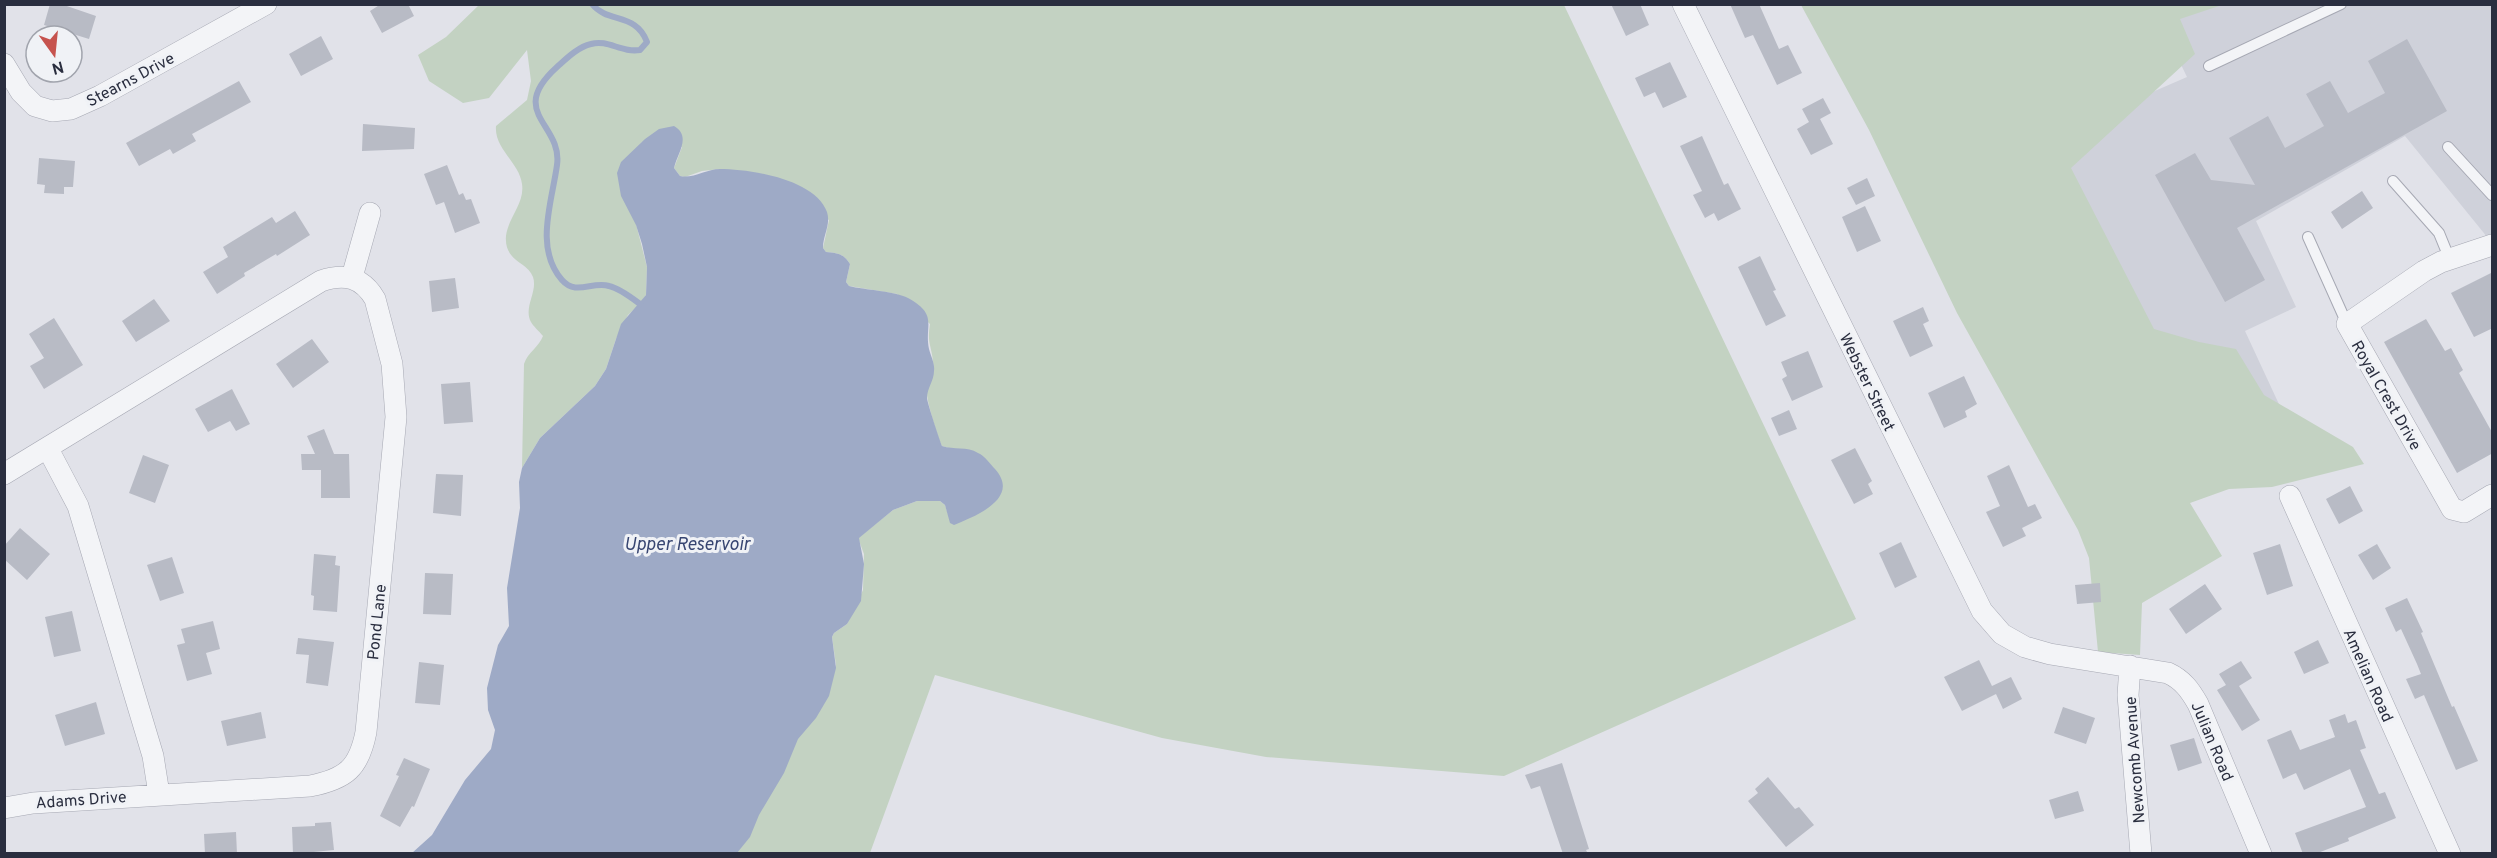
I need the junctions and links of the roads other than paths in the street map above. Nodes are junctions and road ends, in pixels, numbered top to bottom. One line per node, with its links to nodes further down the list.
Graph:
1 (266, 4): 4 (street, Stearns Drive)
2 (1683, 4): 19 (street, Webster Street)
3 (2341, 4): 5 (lane)
4 (4, 64)
5 (2210, 66)
6 (2448, 147): 8 (lane)
7 (2393, 181): 12 (lane)
8 (2493, 195)
9 (370, 213): 13 (street)
10 (2308, 237): 14 (lane)
11 (2493, 245): 12 (street, Royal Crest Drive)
12 (2450, 260): 14 (street, Royal Crest Drive)
13 (352, 278): 15 (street); 20 (street, Pond Lane)
14 (2347, 324): 17 (street, Royal Crest Drive)
15 (48, 448): 16 (street); 20 (street)
16 (4, 474)
17 (2493, 495)
18 (2290, 496): 24 (street, Amelian Road)
19 (2130, 666): 22 (street, Newcomb Avenue); 23 (street, Julian Road)
20 (159, 794): 21 (street, Adams Drive)
21 (4, 808)
22 (2141, 854)
23 (2261, 854)
24 (2450, 854)

